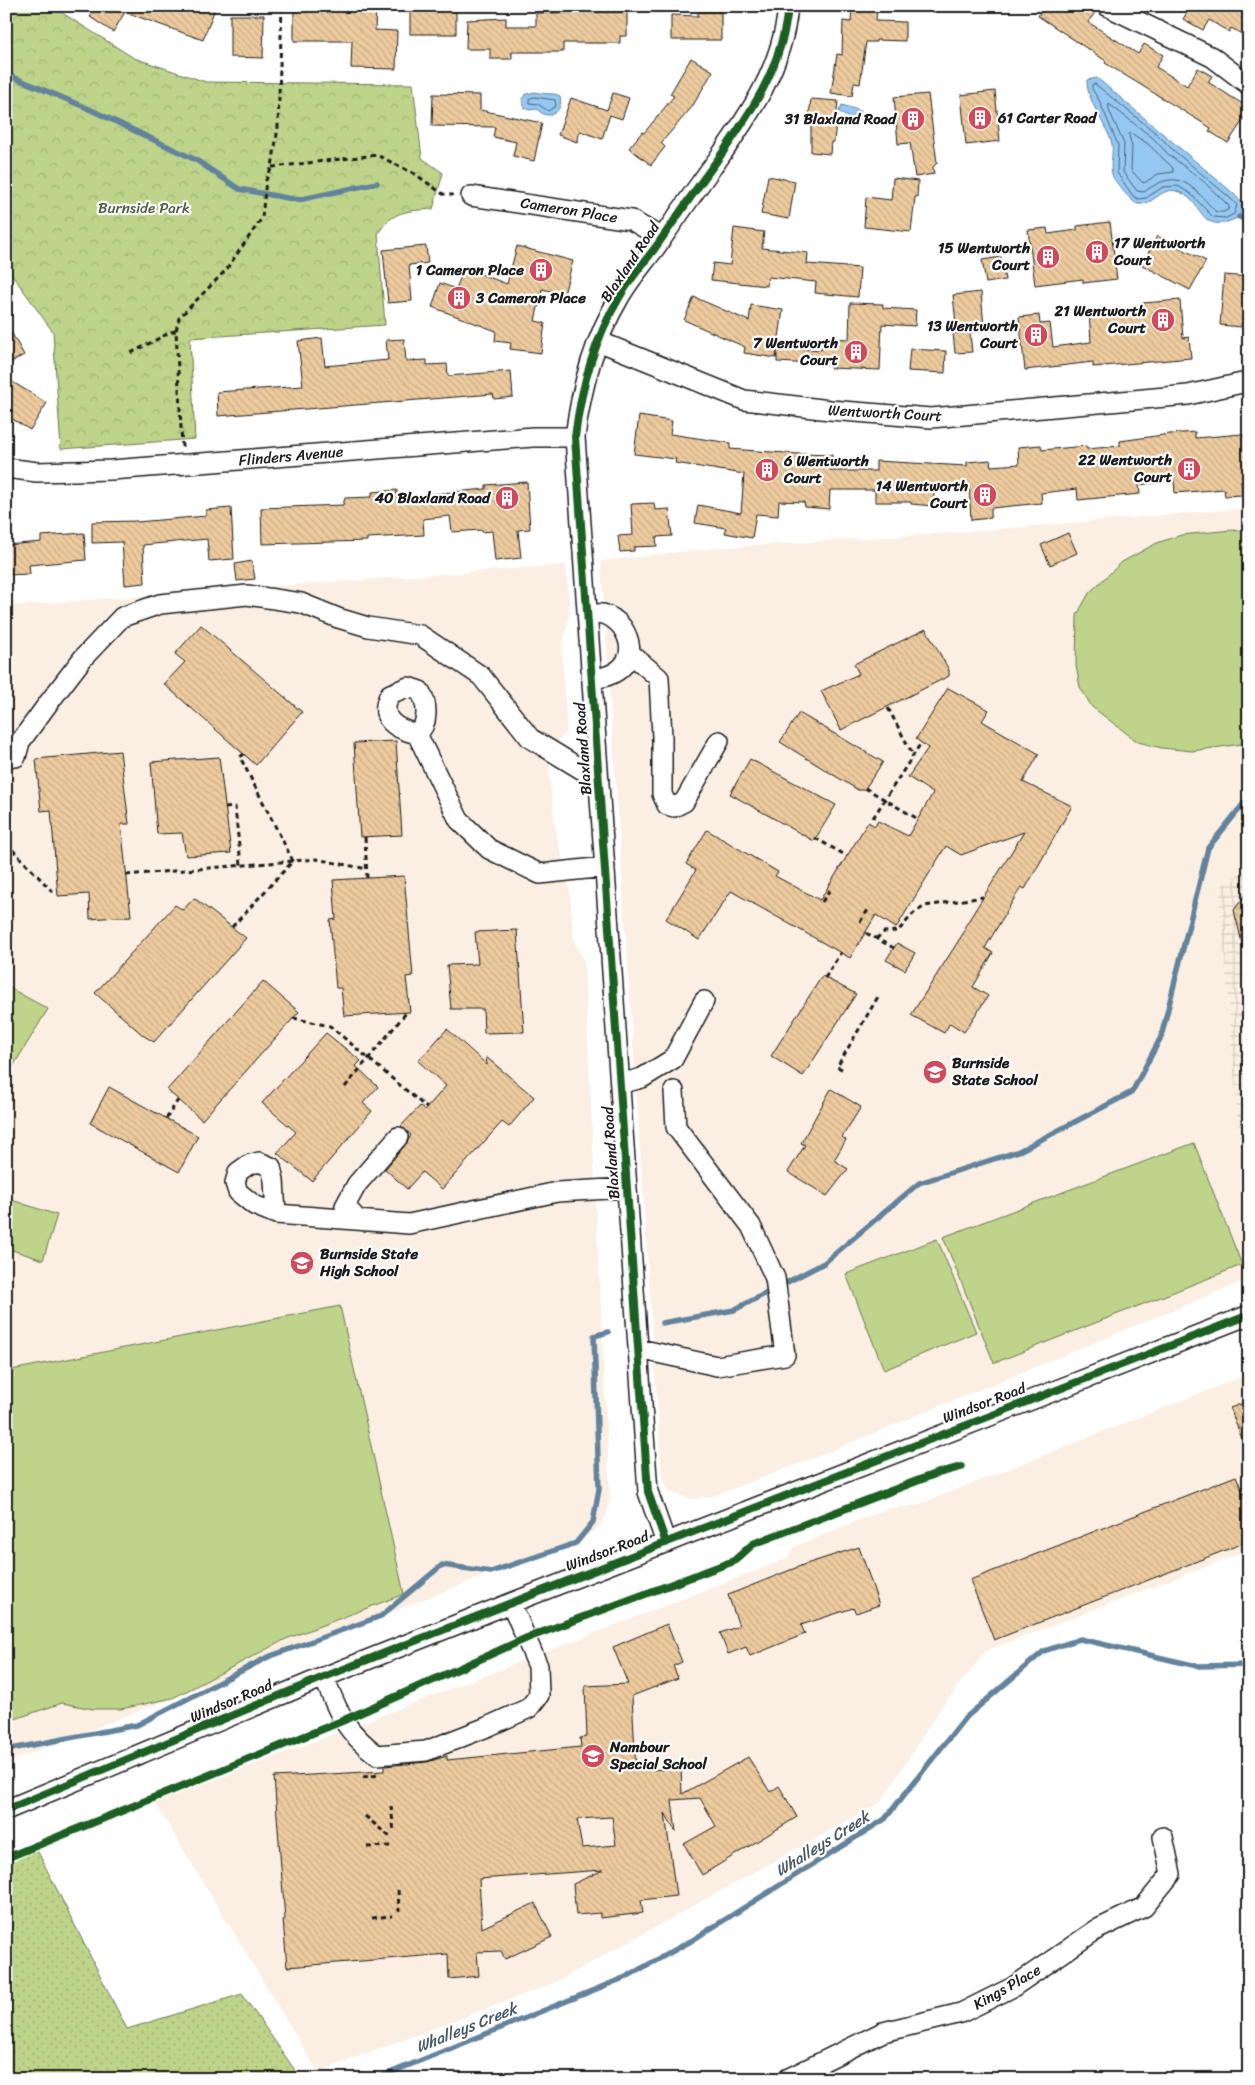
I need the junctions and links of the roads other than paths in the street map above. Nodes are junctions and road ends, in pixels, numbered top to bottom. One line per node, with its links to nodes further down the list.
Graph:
1 (788, 6): 5 (street, Blaxland Road)
2 (1107, 6): 3 (street)
3 (1249, 85)
4 (471, 196): 5 (street, Cameron Place)
5 (662, 238): 6 (street, Blaxland Road)
6 (598, 341): 7 (street, Wentworth Court); 8 (street, Blaxland Road)
7 (1242, 383)
8 (575, 437): 9 (street, Flinders Avenue); 10 (street, Blaxland Road)
9 (6, 468)
10 (588, 615): 11 (street); 12 (street, Blaxland Road)
11 (630, 653): 12 (street); 14 (street)
12 (592, 679): 16 (street, Blaxland Road)
13 (417, 734): 17 (street)
14 (719, 741)
15 (6, 755): 16 (street)
16 (599, 780): 17 (street, Blaxland Road)
17 (605, 867): 19 (street, Blaxland Road)
18 (704, 1001): 19 (street)
19 (620, 1084): 22 (street, Blaxland Road)
20 (674, 1092): 26 (street)
21 (398, 1137): 24 (street)
22 (628, 1188): 24 (street); 26 (street, Blaxland Road)
23 (276, 1214): 24 (street)
24 (358, 1220)
25 (1249, 1315): 27 (street, Windsor Road)
26 (639, 1349): 27 (street, Blaxland Road)
27 (666, 1543): 28 (street, Windsor Road)
28 (511, 1602): 29 (street, Windsor Road); 29 (street)
29 (324, 1677): 30 (street, Windsor Road)
30 (6, 1810)
31 (1163, 1837): 32 (street, Kings Place)
32 (787, 2079)

